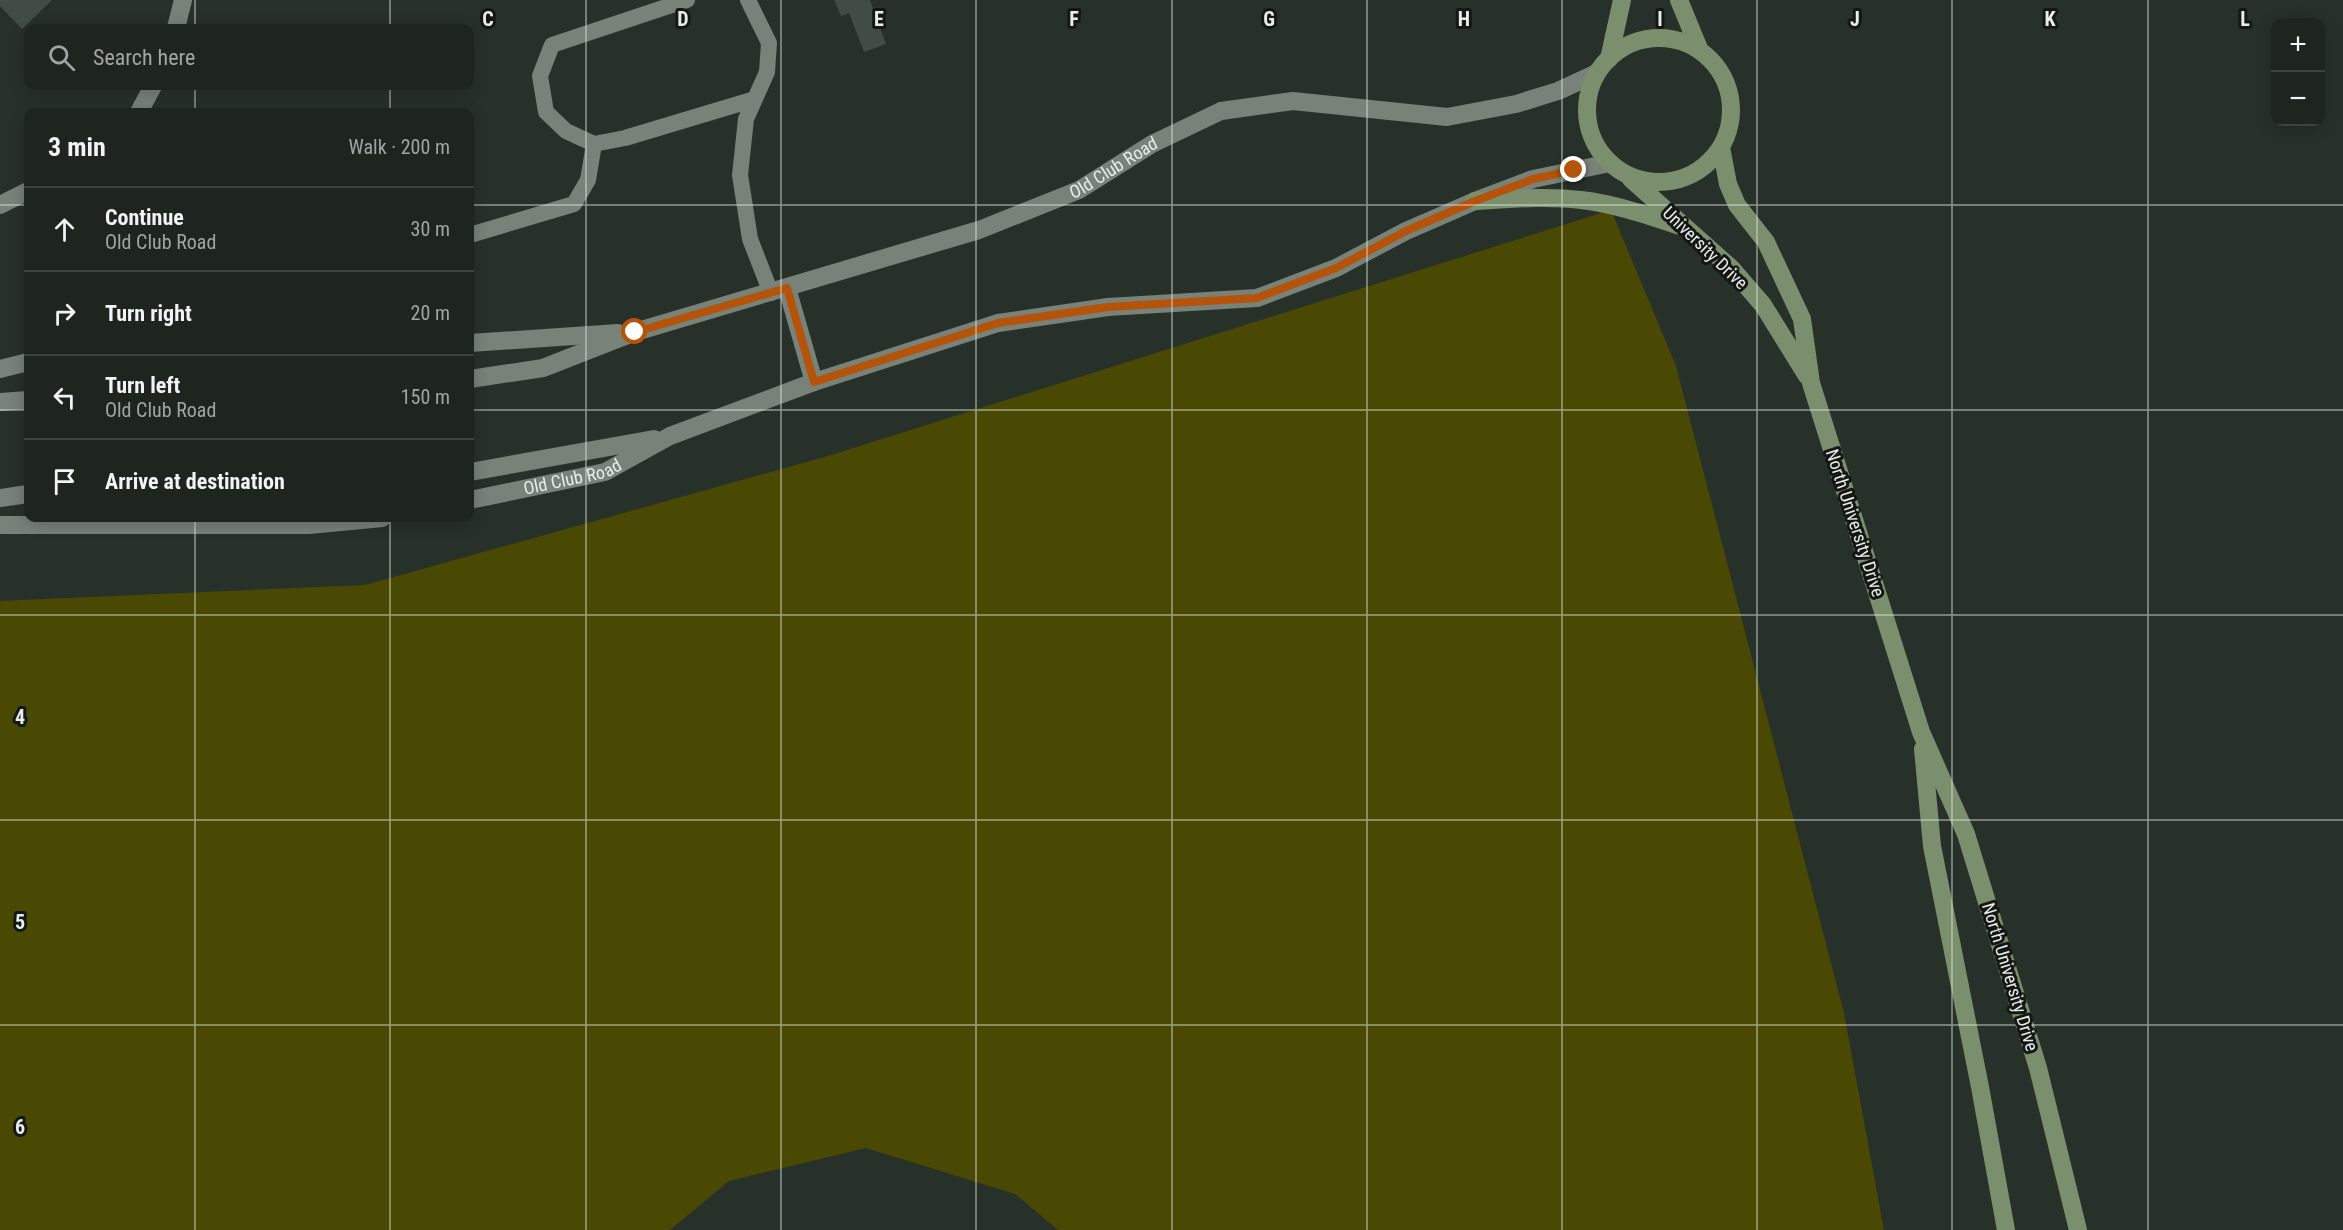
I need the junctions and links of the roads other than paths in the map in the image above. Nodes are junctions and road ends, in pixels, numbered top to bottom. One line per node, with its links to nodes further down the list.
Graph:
1 (183, 0): 6 (street)
2 (687, 0): 12 (lane)
3 (748, 0): 10 (lane)
4 (1622, 0): 8 (main road)
5 (1679, 0): 7 (main road)
6 (177, 24)
7 (1700, 51): 8 (main road); 13 (main road)
8 (1603, 66): 14 (main road); 21 (street, Old Club Road)
9 (151, 90): 11 (street)
10 (755, 99): 12 (lane); 21 (lane)
11 (141, 108)
12 (594, 144): 20 (lane)
13 (1721, 147): 15 (main road); 28 (main road)
14 (1610, 163): 15 (main road); 17 (street, Old Club Road)
15 (1627, 176): 19 (main road, University Drive)
16 (24, 193): 18 (street)
17 (1475, 201): 19 (main road); 27 (street, Old Club Road)
18 (0, 205)
19 (1686, 228): 28 (main road, University Drive)
20 (474, 234)
21 (779, 291): 22 (street, Old Club Road); 27 (street)
22 (635, 332): 23 (street, Old Club Road); 26 (street, Old Club Road)
23 (474, 343)
24 (24, 363): 25 (street)
25 (0, 369)
26 (474, 378)
27 (814, 382): 31 (street, Old Club Road)
28 (1811, 383): 38 (main road, North University Drive)
29 (24, 400): 30 (street)
30 (0, 402)
31 (669, 436): 32 (street, Old Club Road); 35 (street, Old Club Road)
32 (474, 471)
33 (24, 495): 34 (street)
34 (0, 498)
35 (474, 499)
36 (340, 522): 37 (street)
37 (0, 525)
38 (1921, 732): 39 (main road, North University Drive); 40 (main road, North University Drive)
39 (2006, 1230)
40 (2078, 1230)

